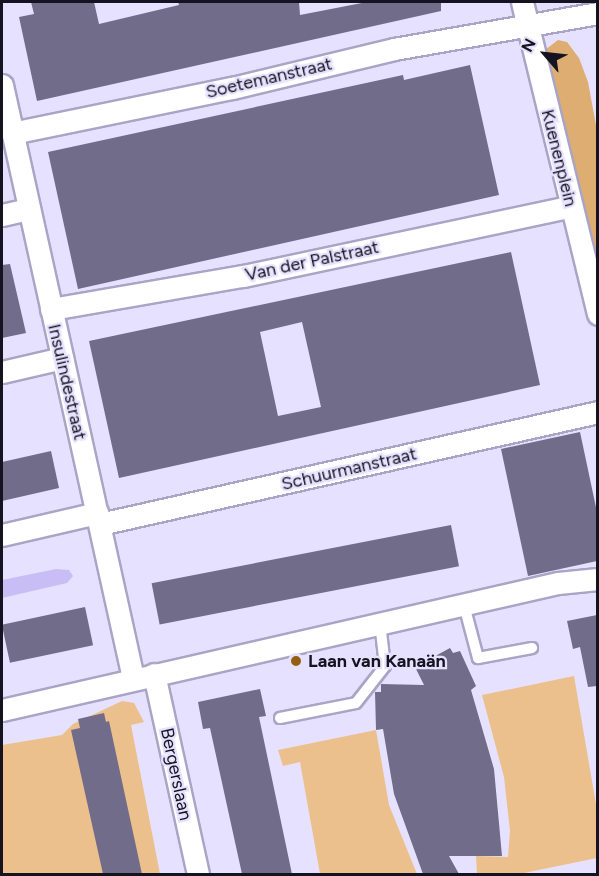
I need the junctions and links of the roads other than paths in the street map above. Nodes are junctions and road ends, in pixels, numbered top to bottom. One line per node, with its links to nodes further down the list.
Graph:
1 (522, 2): 3 (street, Kuenenplein)
2 (597, 13): 3 (street, Soetemanstraat)
3 (527, 24): 5 (street, Soetemanstraat); 6 (street, Kuenenplein)
4 (2, 86): 5 (street, Insulindestraat)
5 (12, 133): 7 (street, Insulindestraat)
6 (571, 206): 9 (street, Van der Palstraat); 10 (street, Kuenenplein)
7 (28, 209): 8 (street); 9 (street, Insulindestraat)
8 (2, 215)
9 (51, 309): 11 (street, Insulindestraat)
10 (597, 314)
11 (62, 358): 12 (street); 14 (street, Insulindestraat)
12 (2, 372)
13 (597, 412): 14 (street, Schuurmanstraat)
14 (98, 518): 15 (street, Schuurmanstraat); 21 (street, Insulindestraat)
15 (2, 535)
16 (597, 579): 17 (street)
17 (464, 605): 18 (street); 19 (lane)
18 (380, 623): 20 (street); 23 (lane)
19 (532, 648)
20 (154, 674): 21 (street); 24 (street, Bergerslaan)
21 (133, 678): 22 (street)
22 (2, 710)
23 (280, 718)
24 (198, 874)

